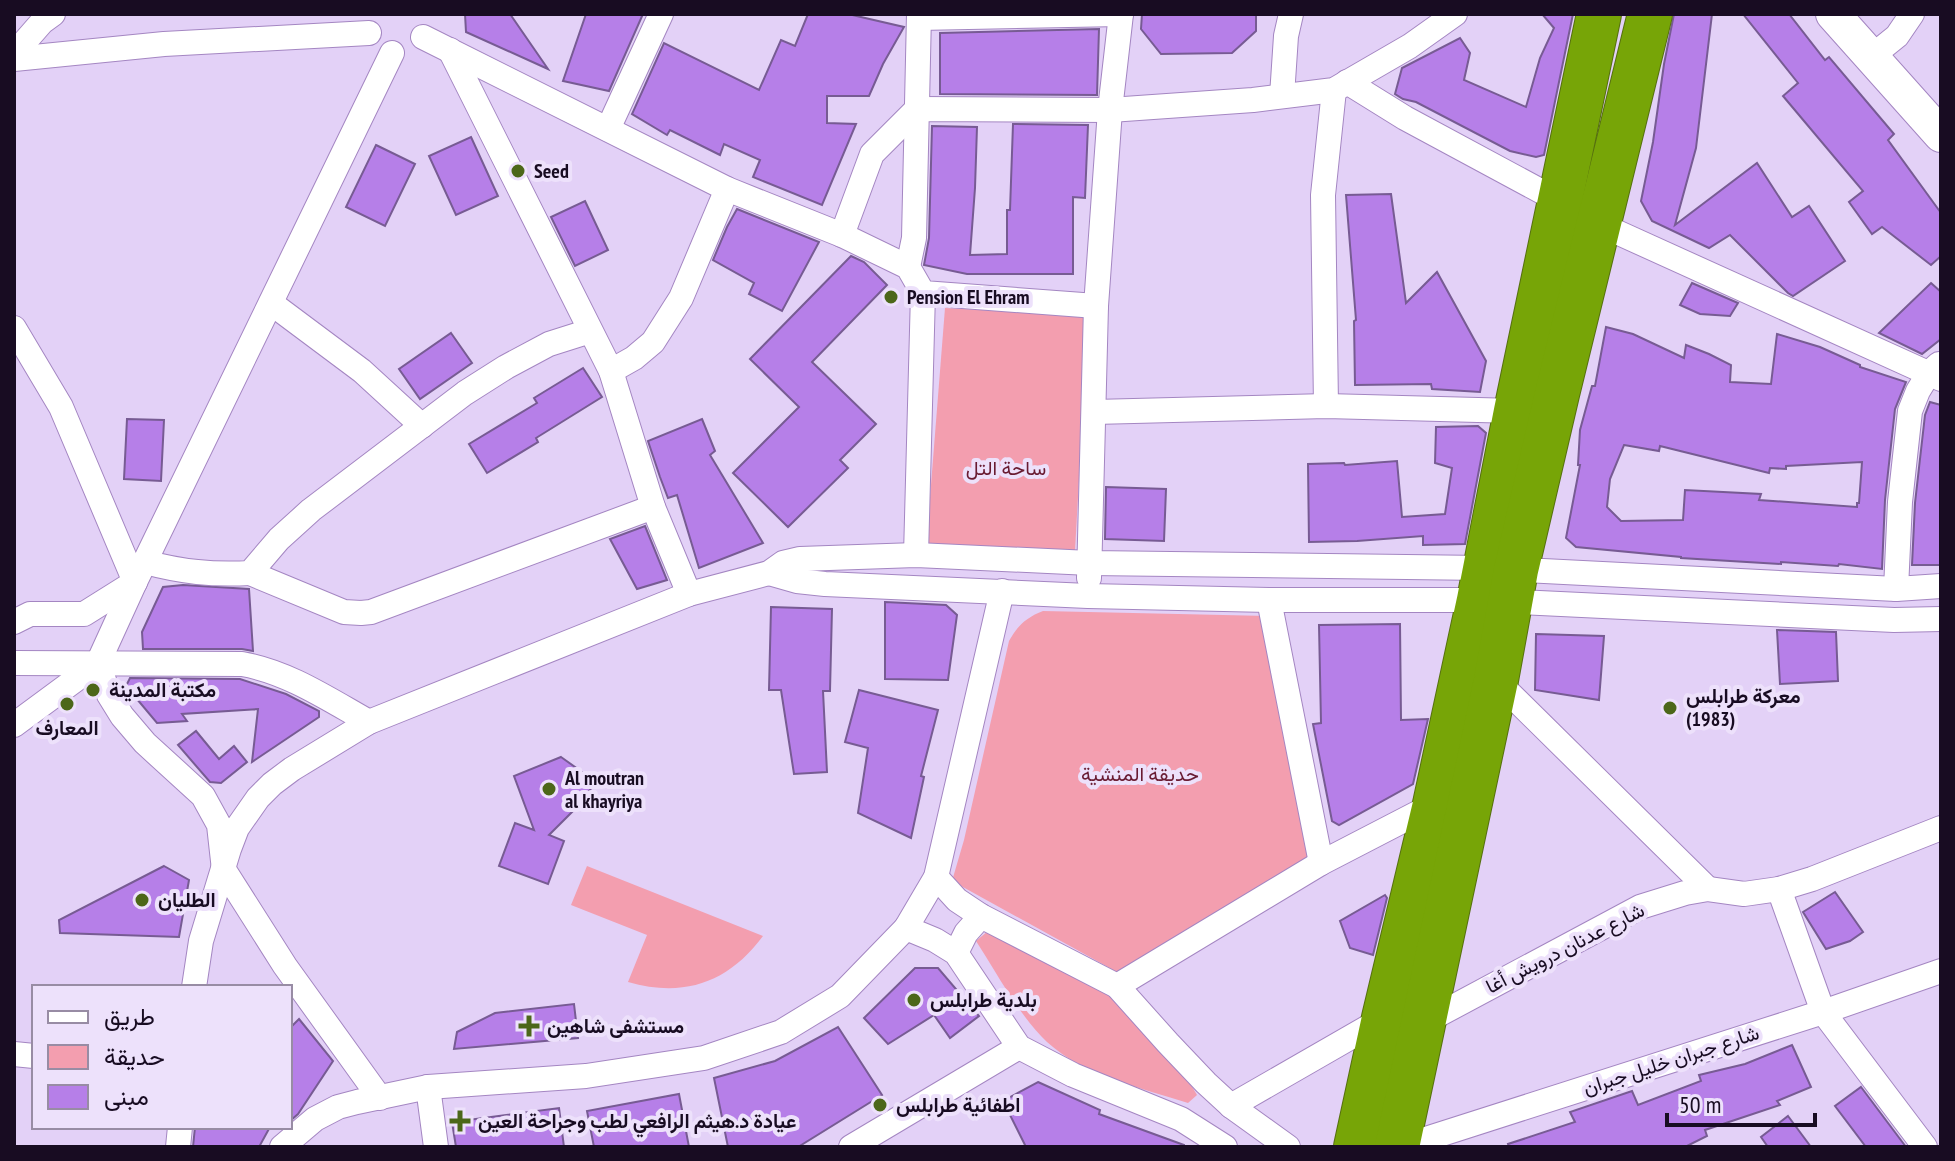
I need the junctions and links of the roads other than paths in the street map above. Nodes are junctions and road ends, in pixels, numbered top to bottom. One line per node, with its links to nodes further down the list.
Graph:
1 (53, 14): 15 (street)
2 (661, 14): 21 (street)
3 (1121, 14): 10 (street); 20 (street)
4 (1291, 14): 18 (street)
5 (1455, 14): 17 (street)
6 (1599, 14): 24 (highway)
7 (1650, 14): 25 (highway)
8 (1833, 14): 16 (street)
9 (1912, 14): 16 (street)
10 (919, 16): 19 (street)
11 (370, 24): 14 (street); 15 (street)
12 (423, 26): 13 (street); 14 (street)
13 (450, 50): 21 (street); 32 (street)
14 (392, 53): 29 (street)
15 (14, 56)
16 (1871, 57): 22 (street)
17 (1341, 86): 18 (street); 24 (street); 35 (street)
18 (1282, 96): 20 (street)
19 (917, 109): 20 (street); 26 (street); 27 (street)
20 (1110, 110): 30 (street)
21 (608, 129): 23 (street)
22 (1941, 135)
23 (727, 189): 26 (street); 33 (street)
24 (1561, 202): 36 (highway)
25 (1599, 224): 34 (street); 45 (highway)
26 (842, 235): 27 (street)
27 (908, 267): 28 (street)
28 (923, 293): 30 (street); 40 (street)
29 (271, 303): 38 (street); 42 (street)
30 (1096, 306): 37 (street)
31 (14, 328): 42 (street)
32 (590, 331): 33 (street); 38 (street)
33 (611, 371): 39 (street)
34 (1937, 372): 47 (street)
35 (1326, 406): 36 (street); 37 (street)
36 (1516, 411): 45 (highway)
37 (1094, 412): 41 (street)
38 (422, 426): 43 (street)
39 (653, 507): 43 (street); 49 (street)
40 (916, 555): 41 (street); 44 (street)
41 (1090, 563): 45 (street); 50 (street)
42 (140, 572): 43 (street); 53 (street); 55 (street)
43 (250, 573)
44 (769, 573): 48 (street); 49 (street)
45 (1497, 585): 47 (street); 51 (street); 52 (street); 56 (highway); 59 (highway)
46 (1941, 586): 47 (street)
47 (1896, 589)
48 (1002, 591): 50 (street); 63 (street)
49 (689, 594): 57 (street)
50 (1088, 596): 51 (street)
51 (1269, 600): 61 (street)
52 (1941, 619)
53 (14, 622)
54 (14, 663): 55 (street)
55 (98, 663): 57 (street); 58 (street); 62 (street)
56 (1496, 680): 64 (street); 73 (highway)
57 (369, 722): 62 (street)
58 (14, 725)
59 (1435, 804): 61 (street); 73 (highway)
60 (1941, 828): 65 (street, شارع عدنان درويش أغا)
61 (1321, 863): 71 (street)
62 (224, 870): 70 (street); 77 (street)
63 (936, 877): 66 (street); 67 (street)
64 (1708, 889): 65 (street, شارع عدنان درويش أغا); 73 (street, شارع عدنان درويش أغا)
65 (1779, 889): 72 (street)
66 (981, 916): 68 (street); 71 (street)
67 (906, 928): 68 (street); 76 (street)
68 (956, 953): 74 (street)
69 (1941, 971): 72 (street, شارع جبران خليل جبران)
70 (194, 985)
71 (1117, 986): 75 (street)
72 (1823, 1012): 86 (street, شارع جبران خليل جبران); 87 (street)
73 (1403, 1020): 78 (street, شارع عدنان درويش أغا); 85 (highway); 86 (highway)
74 (1019, 1047): 79 (street); 82 (street)
75 (1206, 1083): 78 (street); 79 (street)
76 (428, 1087): 77 (street); 81 (street)
77 (380, 1098): 80 (street)
78 (1231, 1106): 84 (street)
79 (1181, 1119): 83 (street)
80 (282, 1147)
81 (436, 1147)
82 (851, 1147)
83 (1225, 1147)
84 (1288, 1147)
85 (1356, 1147)
86 (1399, 1147)
87 (1925, 1147)

